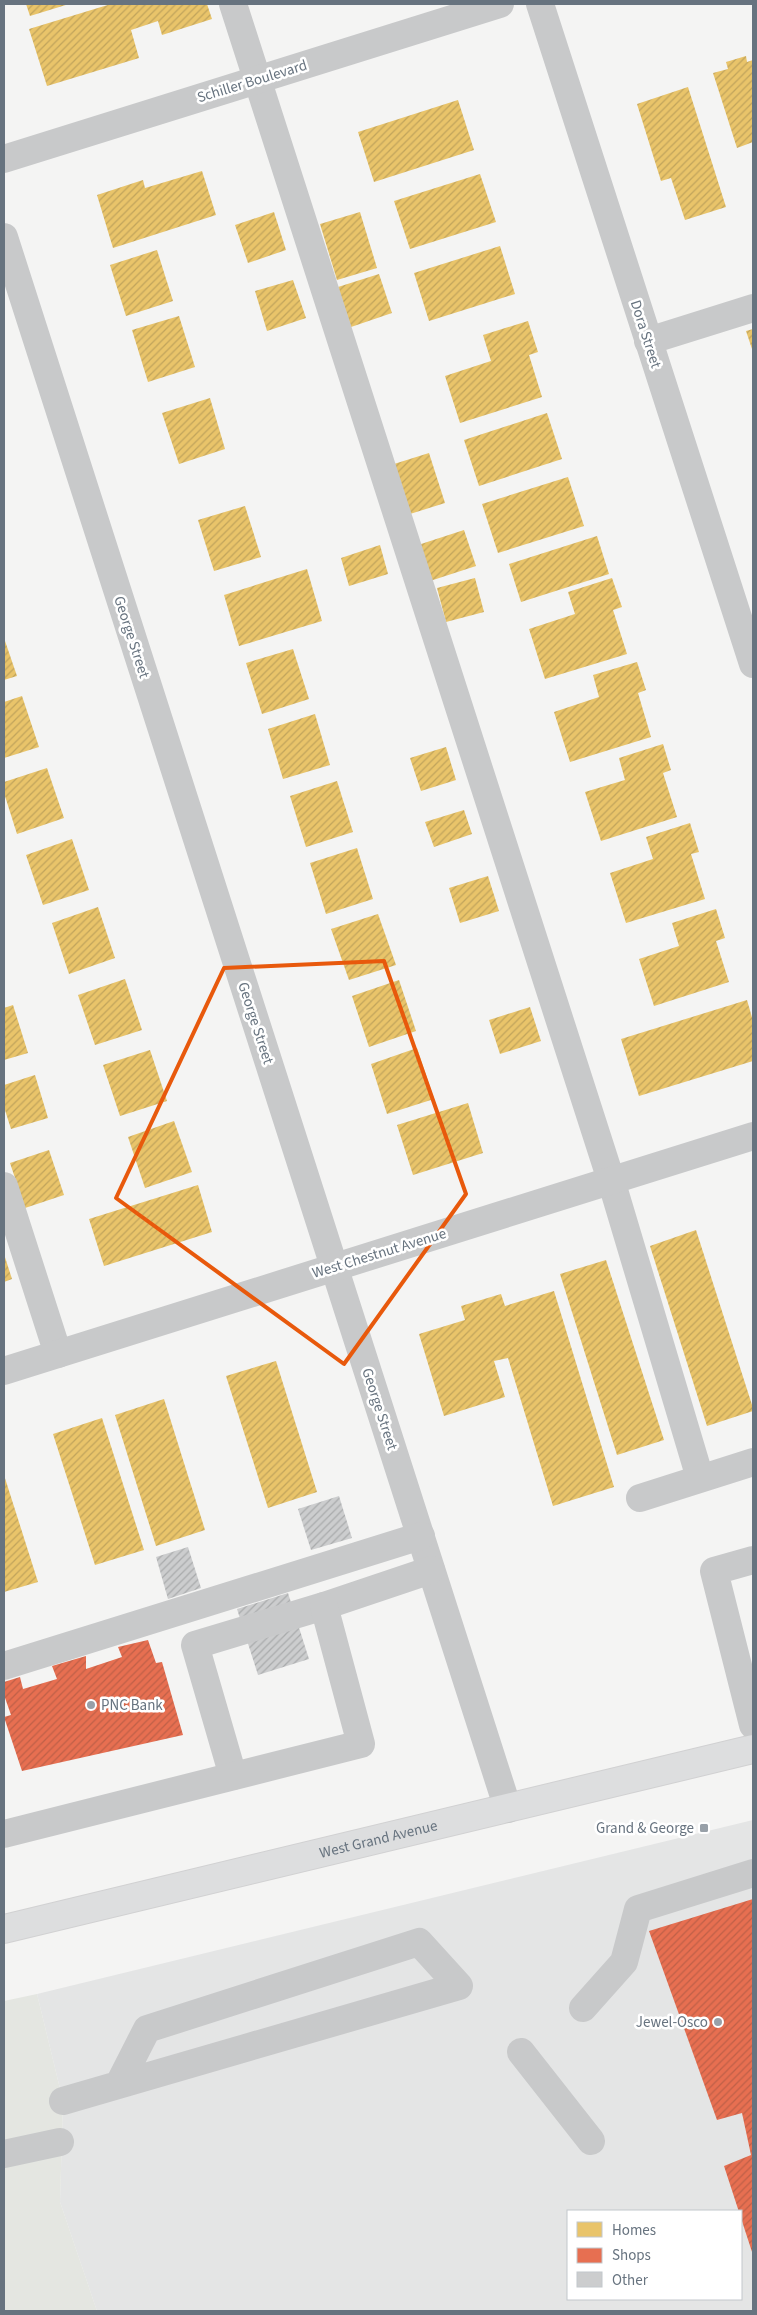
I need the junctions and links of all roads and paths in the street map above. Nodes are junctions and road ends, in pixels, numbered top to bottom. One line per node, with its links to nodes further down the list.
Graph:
1 (233, 4): 4 (street)
2 (500, 4): 4 (street, Schiller Boulevard)
3 (540, 4): 8 (street, Dora Street)
4 (257, 80): 5 (street, Schiller Boulevard); 11 (street)
5 (4, 159)
6 (4, 237): 13 (street, George Street)
7 (753, 308): 8 (street)
8 (648, 341): 9 (street, Dora Street)
9 (753, 664)
10 (753, 1136): 11 (street, West Chestnut Avenue)
11 (611, 1180): 13 (street, West Chestnut Avenue); 17 (street)
12 (4, 1186): 14 (street)
13 (334, 1267): 14 (street, West Chestnut Avenue); 19 (street, George Street)
14 (58, 1354): 15 (street, West Chestnut Avenue)
15 (4, 1371)
16 (753, 1462): 17 (street)
17 (700, 1478): 18 (street)
18 (640, 1498)
19 (421, 1536): 21 (street, George Street); 23 (street)
20 (753, 1560): 24 (street)
21 (431, 1570): 22 (street); 27 (street, George Street)
22 (324, 1606): 26 (street); 26 (street)
23 (4, 1666)
24 (753, 1725)
25 (753, 1749): 27 (main road, West Grand Avenue)
26 (233, 1776): 28 (street)
27 (508, 1809): 30 (main road, West Grand Avenue)
28 (4, 1834)
29 (753, 1873): 31 (street)
30 (4, 1929)
31 (583, 2008)
32 (521, 2052): 35 (street)
33 (119, 2084): 33 (street); 34 (street)
34 (63, 2101)
35 (591, 2141)
36 (60, 2142): 37 (street)
37 (4, 2154)

